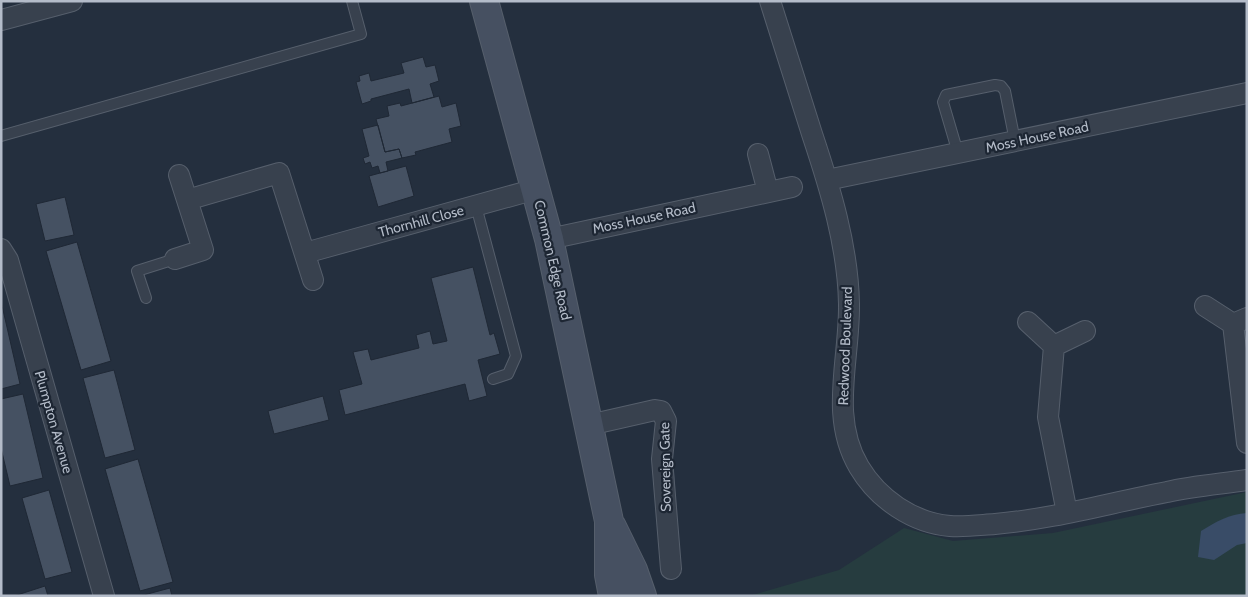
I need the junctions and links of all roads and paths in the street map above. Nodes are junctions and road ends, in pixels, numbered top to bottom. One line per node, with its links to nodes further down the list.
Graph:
1 (72, 1): 5 (street)
2 (352, 1): 7 (lane)
3 (484, 1): 14 (main road, Common Edge Road)
4 (770, 1): 12 (street, Redwood Boulevard)
5 (1, 20)
6 (1247, 93): 8 (street, Moss House Road)
7 (1, 136)
8 (1015, 141): 9 (street, Moss House Road); 9 (lane)
9 (958, 153): 12 (street, Moss House Road)
10 (758, 154): 15 (street)
11 (179, 176): 16 (street)
12 (827, 180): 33 (street, Redwood Boulevard)
13 (792, 186): 15 (street, Moss House Road)
14 (536, 189): 17 (street, Thornhill Close); 18 (main road, Common Edge Road)
15 (768, 192): 18 (street, Moss House Road)
16 (187, 200): 20 (street); 21 (street)
17 (476, 206): 20 (street, Thornhill Close); 29 (lane)
18 (549, 239): 30 (main road, Common Edge Road)
19 (1, 249): 36 (street, Plumpton Avenue)
20 (305, 253): 22 (street)
21 (175, 259): 23 (lane)
22 (313, 280)
23 (146, 298)
24 (1205, 306): 25 (street)
25 (1240, 321): 31 (street)
26 (1028, 322): 28 (street)
27 (1085, 331): 28 (street)
28 (1054, 346): 33 (street)
29 (493, 379)
30 (589, 425): 34 (main road, Common Edge Road); 35 (street, Sovereign Gate)
31 (1247, 443)
32 (1247, 480): 33 (street, Redwood Boulevard)
33 (1067, 513)
34 (609, 521): 37 (main road, Common Edge Road); 38 (main road, Common Edge Road)
35 (671, 569)
36 (104, 596)
37 (613, 596)
38 (642, 596)

